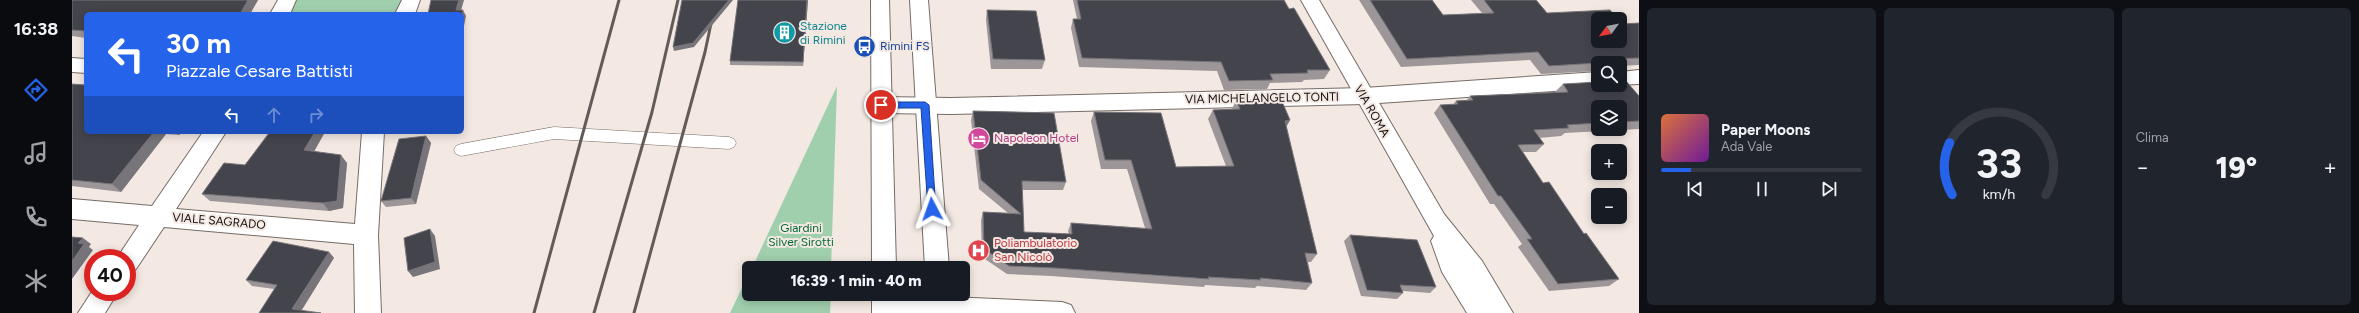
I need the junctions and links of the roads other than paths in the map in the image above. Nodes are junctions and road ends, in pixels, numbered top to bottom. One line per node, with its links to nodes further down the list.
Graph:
1 (287, 0): 6 (street)
2 (411, 0): 7 (street)
3 (880, 0): 14 (street)
4 (919, 0): 15 (street)
5 (1310, 0): 13 (street, VIA ROMA)
6 (281, 12)
7 (406, 12)
8 (72, 65): 9 (street)
9 (84, 66)
10 (1639, 77): 11 (street)
11 (1627, 78)
12 (1591, 80): 13 (street, VIA MICHELANGELO TONTI)
13 (1364, 96): 15 (street, VIA MICHELANGELO TONTI); 22 (street, VIA ROMA)
14 (881, 105): 15 (street, VIA MICHELANGELO TONTI); 25 (street)
15 (925, 105): 26 (street)
16 (214, 134): 21 (street)
17 (373, 134): 23 (street)
18 (729, 143): 19 (lane)
19 (461, 150)
20 (72, 209): 21 (street, VIALE SAGRADO)
21 (159, 216): 23 (street, VIALE SAGRADO); 24 (street)
22 (1436, 221): 33 (street, VIA ROMA); 34 (street, VIA ROMA)
23 (366, 235): 31 (street)
24 (136, 249)
25 (884, 261)
26 (936, 261)
27 (100, 301): 30 (street)
28 (885, 304): 29 (street)
29 (939, 304): 32 (street)
30 (91, 313)
31 (368, 313)
32 (1062, 313)
33 (1481, 313)
34 (1500, 313)

